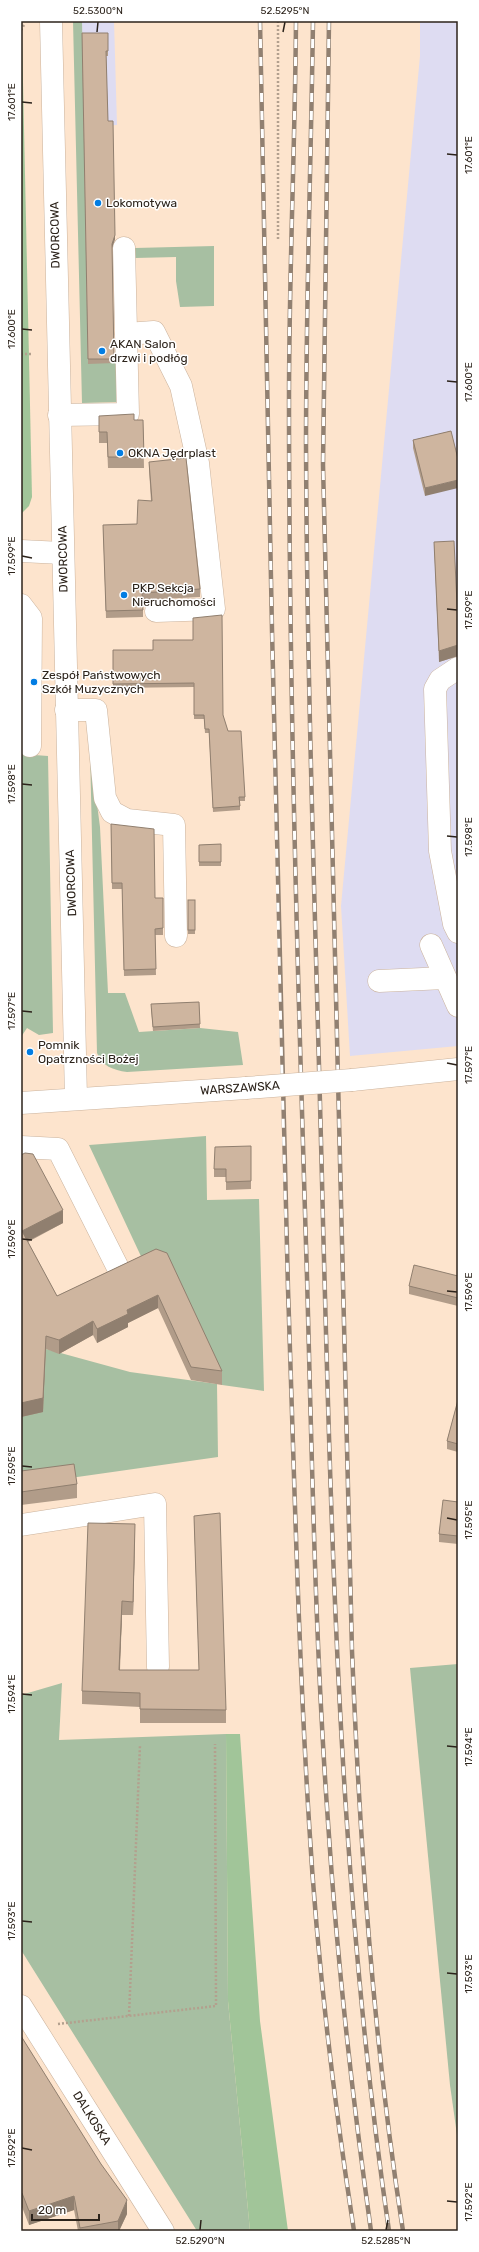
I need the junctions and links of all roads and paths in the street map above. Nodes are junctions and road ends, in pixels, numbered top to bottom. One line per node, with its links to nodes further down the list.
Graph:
1 (50, 21): 10 (street, DWORCOWA)
2 (278, 21): 5 (path)
3 (24, 25): 4 (path)
4 (21, 30)
5 (278, 239)
6 (124, 248): 7 (street)
7 (126, 334): 10 (street); 14 (street)
8 (21, 354): 9 (path)
9 (33, 354)
10 (59, 415): 12 (street, DWORCOWA)
11 (21, 551): 12 (street)
12 (62, 553): 16 (street, DWORCOWA)
13 (21, 605): 17 (street)
14 (156, 611)
15 (458, 668): 18 (street)
16 (66, 710): 19 (street); 24 (street, DWORCOWA)
17 (30, 746)
18 (458, 932)
19 (176, 936)
20 (430, 945): 22 (street)
21 (379, 981): 22 (street)
22 (452, 987)
23 (458, 1069): 24 (street, WARSZAWSKA, bridge)
24 (76, 1098): 25 (street, WARSZAWSKA)
25 (21, 1102)
26 (21, 1147): 27 (street)
27 (118, 1268)
28 (21, 1525): 29 (street)
29 (158, 1667)
30 (215, 1744): 33 (path)
31 (140, 1745): 33 (path)
32 (21, 2006): 34 (street, DALKOSKA)
33 (129, 2016): 34 (path)
34 (38, 2027): 35 (street, DALKOSKA)
35 (164, 2231)

